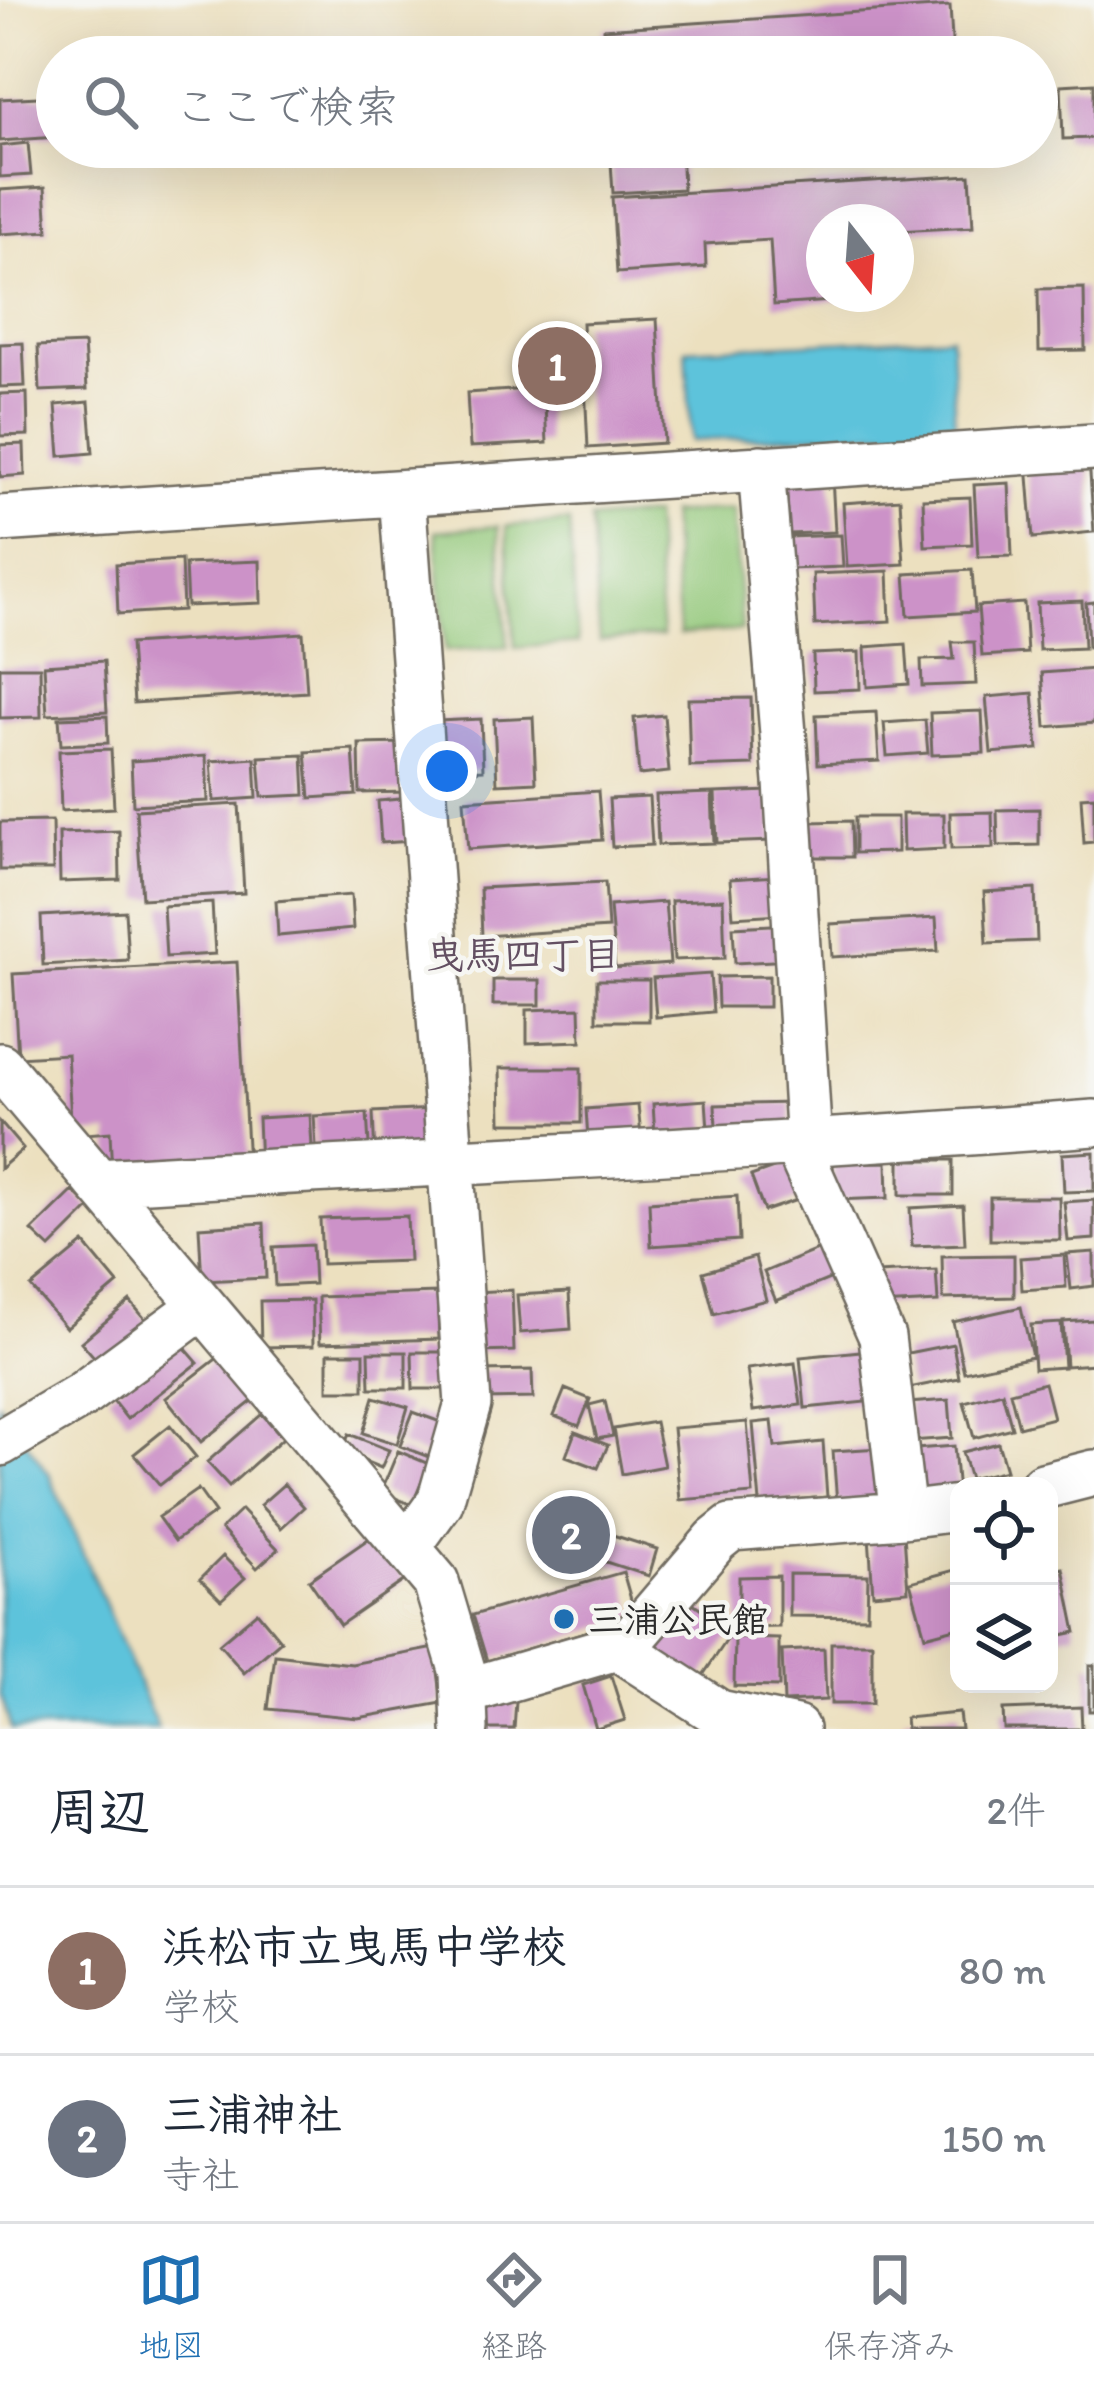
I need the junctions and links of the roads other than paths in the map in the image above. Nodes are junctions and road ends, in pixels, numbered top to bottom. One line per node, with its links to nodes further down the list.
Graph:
1 (1094, 447): 2 (street)
2 (761, 468): 3 (street); 7 (street)
3 (402, 494): 4 (street); 8 (street)
4 (0, 518)
5 (0, 1066): 9 (street)
6 (1094, 1123): 7 (street)
7 (803, 1145): 8 (street); 15 (street)
8 (452, 1160): 9 (street); 16 (street)
9 (98, 1182): 10 (street)
10 (201, 1307): 11 (street); 16 (street)
11 (0, 1443)
12 (1094, 1473): 13 (street)
13 (1058, 1482)
14 (950, 1509): 15 (street)
15 (903, 1515): 17 (street)
16 (407, 1548): 18 (street)
17 (624, 1648): 18 (street); 19 (street)
18 (465, 1710)
19 (796, 1729)

